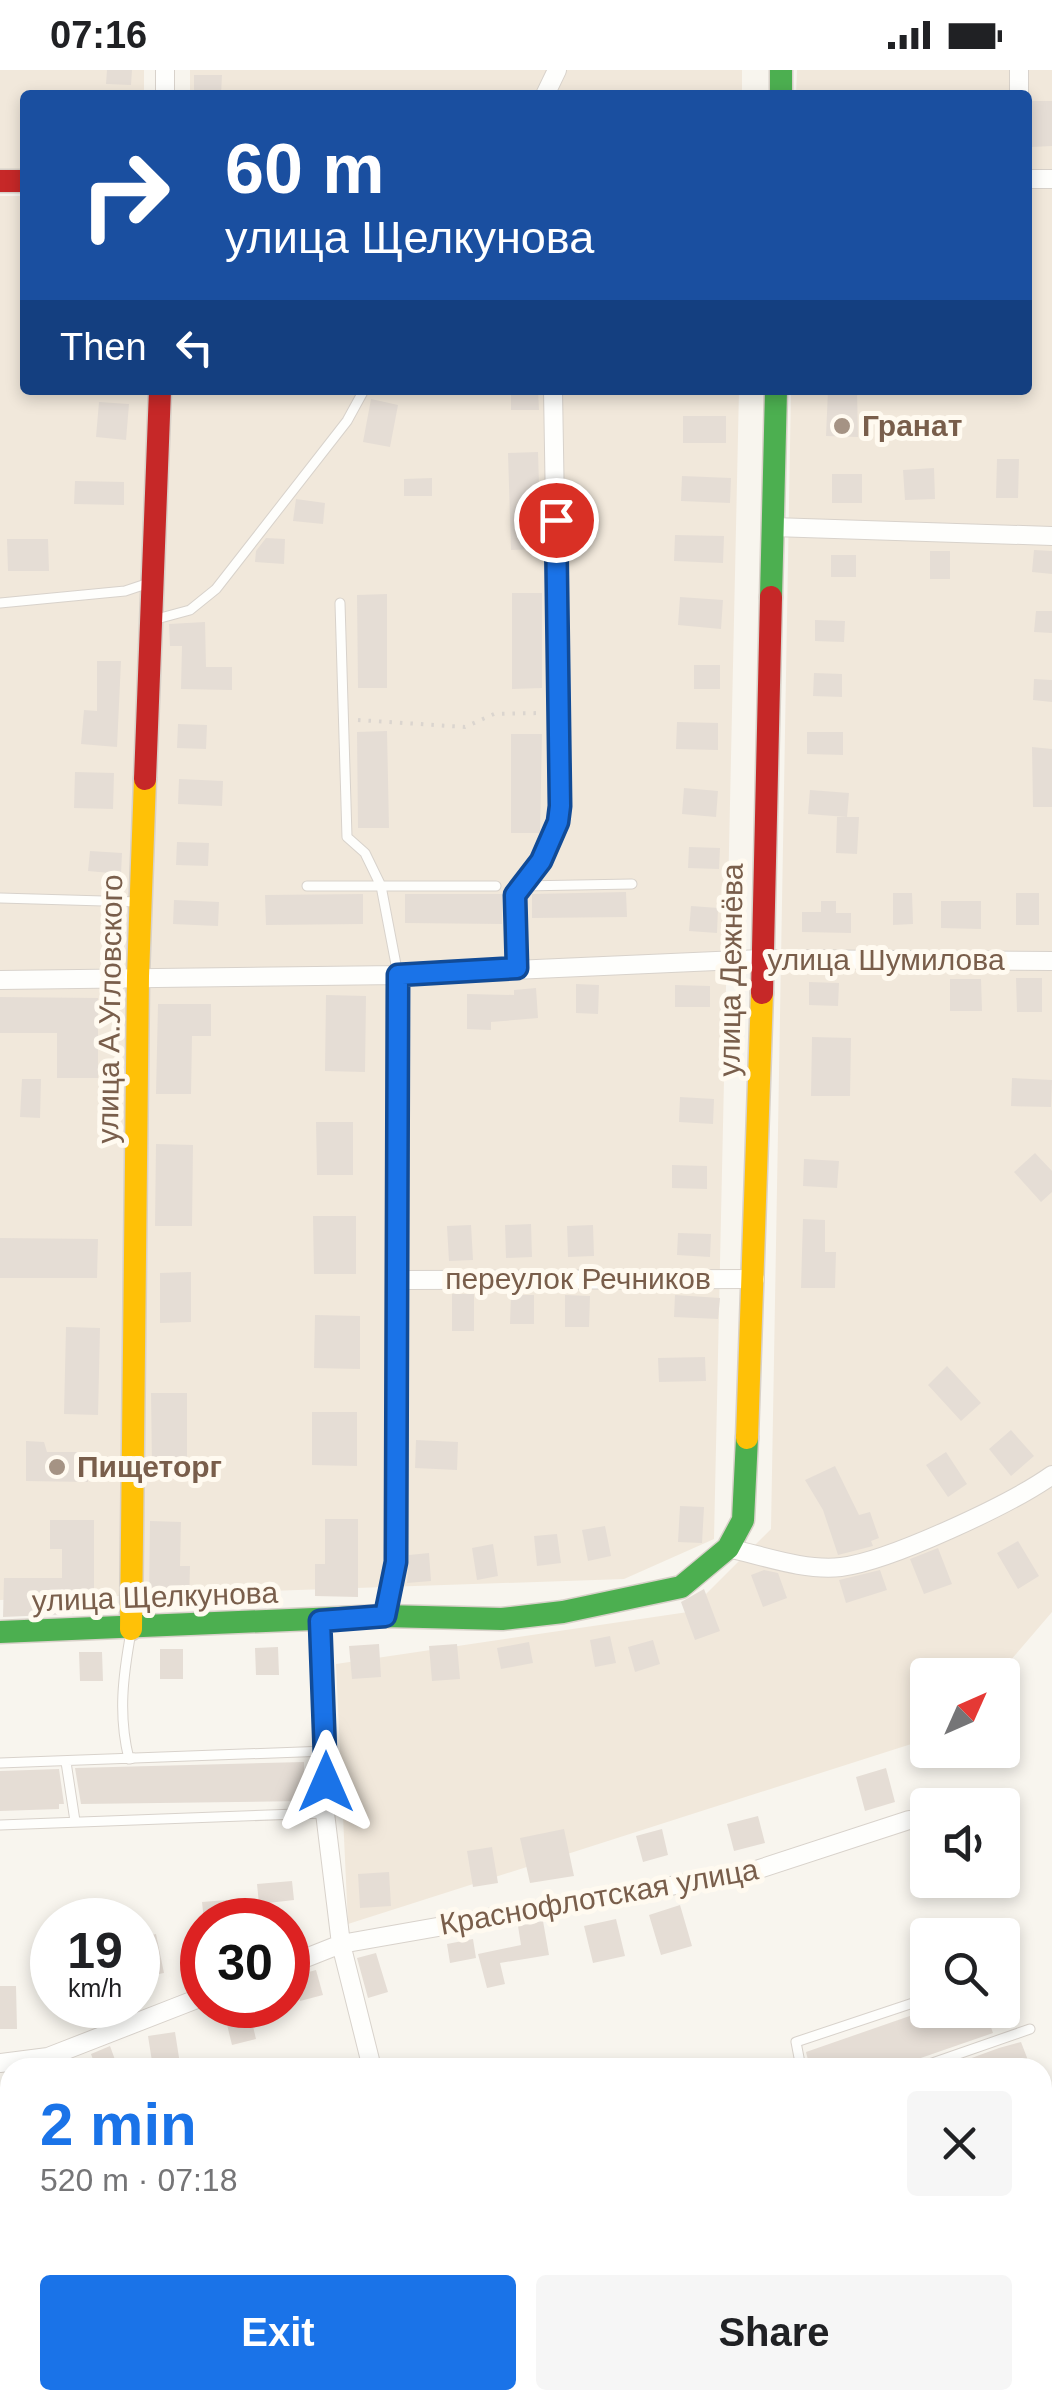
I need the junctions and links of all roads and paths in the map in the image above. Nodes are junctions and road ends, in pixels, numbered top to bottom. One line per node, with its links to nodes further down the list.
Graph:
1 (160, 395): 7 (main road, улица А.Угловского)
2 (361, 395): 10 (lane)
3 (553, 395): 11 (street)
4 (776, 395): 5 (main road, улица Дежнёва)
5 (773, 527): 6 (street); 20 (main road, улица Дежнёва)
6 (1052, 536)
7 (154, 581): 8 (lane); 10 (main road, улица А.Угловского)
8 (0, 604)
9 (340, 604): 12 (lane)
10 (153, 620): 19 (main road, улица А.Угловского)
11 (559, 713): 12 (path); 17 (street)
12 (343, 719): 15 (lane)
13 (632, 884): 17 (lane)
14 (308, 886): 15 (lane)
15 (381, 886): 16 (lane); 23 (lane)
16 (496, 886)
17 (519, 886): 22 (street)
18 (0, 898): 19 (lane)
19 (141, 902): 24 (main road, улица А.Угловского)
20 (761, 959): 21 (street, улица Шумилова); 22 (street, улица Шумилова); 26 (main road, улица Дежнёва)
21 (1052, 961)
22 (517, 968): 23 (street, улица Шумилова)
23 (398, 975): 24 (street, улица Шумилова); 27 (street)
24 (138, 976): 25 (street, улица Шумилова); 32 (main road, улица А.Угловского)
25 (0, 980)
26 (755, 1278): 27 (street, переулок Речников); 29 (main road, улица Дежнёва)
27 (400, 1280): 30 (street)
28 (1052, 1476): 29 (street)
29 (728, 1548): 30 (main road, улица Щелкунова)
30 (385, 1616): 31 (main road, улица Щелкунова)
31 (320, 1621): 32 (main road, улица Щелкунова); 34 (street)
32 (131, 1629): 33 (main road, улица Щелкунова); 35 (lane)
33 (0, 1632)
34 (327, 1751): 35 (lane); 38 (street)
35 (129, 1759): 36 (lane)
36 (66, 1762): 37 (lane); 40 (lane)
37 (0, 1763)
38 (325, 1812): 40 (lane); 42 (street)
39 (909, 1820): 42 (street, Краснофлотская улица)
40 (75, 1821): 41 (lane)
41 (0, 1825)
42 (342, 1944): 43 (street, Краснофлотская улица); 48 (street)
43 (310, 1956)
44 (910, 2004): 49 (lane)
45 (180, 2006): 47 (street)
46 (1030, 2029): 50 (lane)
47 (40, 2058)
48 (370, 2058)
49 (799, 2058)
50 (947, 2058)

